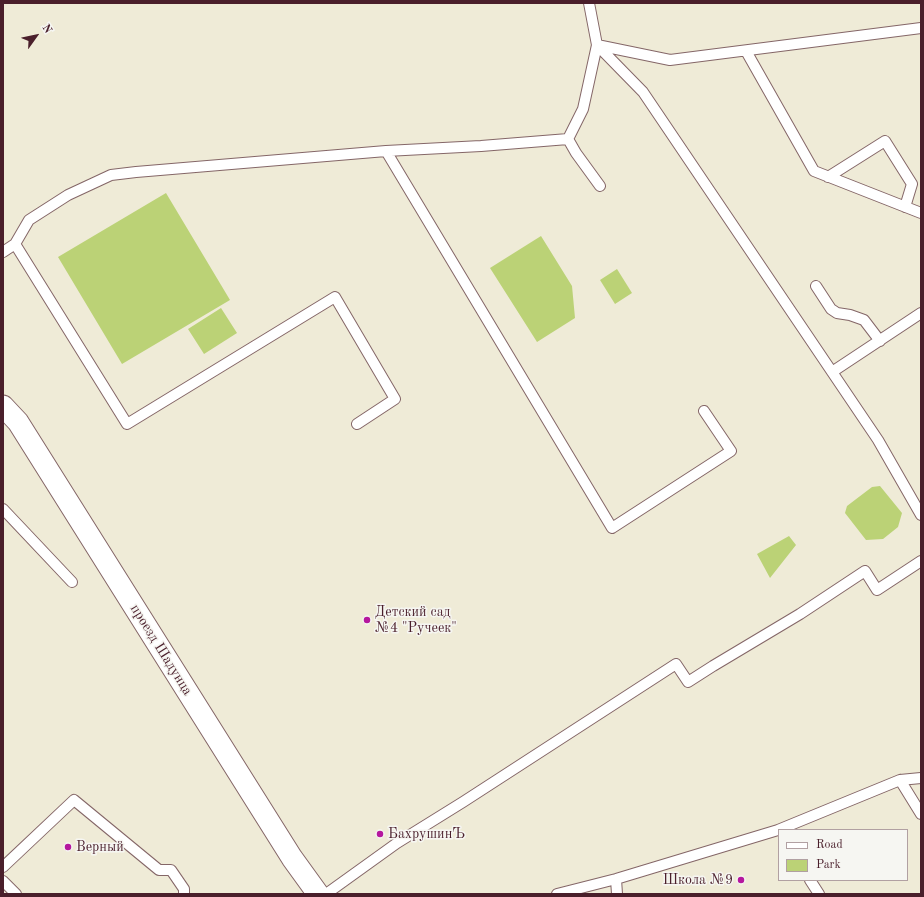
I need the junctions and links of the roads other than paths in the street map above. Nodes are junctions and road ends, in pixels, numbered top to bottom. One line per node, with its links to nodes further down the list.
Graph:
1 (589, 3): 3 (lane)
2 (921, 28): 4 (lane)
3 (597, 45): 4 (lane); 5 (lane); 16 (lane)
4 (746, 51): 7 (lane)
5 (568, 139): 6 (lane); 8 (lane)
6 (386, 151): 11 (lane); 18 (lane)
7 (828, 177): 9 (lane); 9 (lane)
8 (600, 186)
9 (904, 207): 10 (lane)
10 (921, 213)
11 (15, 244): 12 (lane); 19 (lane)
12 (3, 252)
13 (816, 286): 15 (lane)
14 (921, 313): 15 (lane)
15 (880, 340): 16 (lane)
16 (832, 372): 21 (lane)
17 (3, 406): 35 (street, проезд Шадунца)
18 (704, 411)
19 (357, 424)
20 (3, 509): 23 (lane)
21 (921, 515)
22 (921, 561): 36 (lane)
23 (72, 582)
24 (921, 778): 25 (lane)
25 (900, 780): 26 (lane); 27 (lane)
26 (921, 814)
27 (784, 829)
28 (778, 831): 30 (lane)
29 (3, 867): 34 (lane)
30 (616, 879): 37 (lane); 38 (lane)
31 (3, 881): 33 (lane)
32 (811, 881): 39 (lane)
33 (16, 894)
34 (184, 894)
35 (318, 894)
36 (326, 894)
37 (557, 894)
38 (617, 894)
39 (819, 894)

